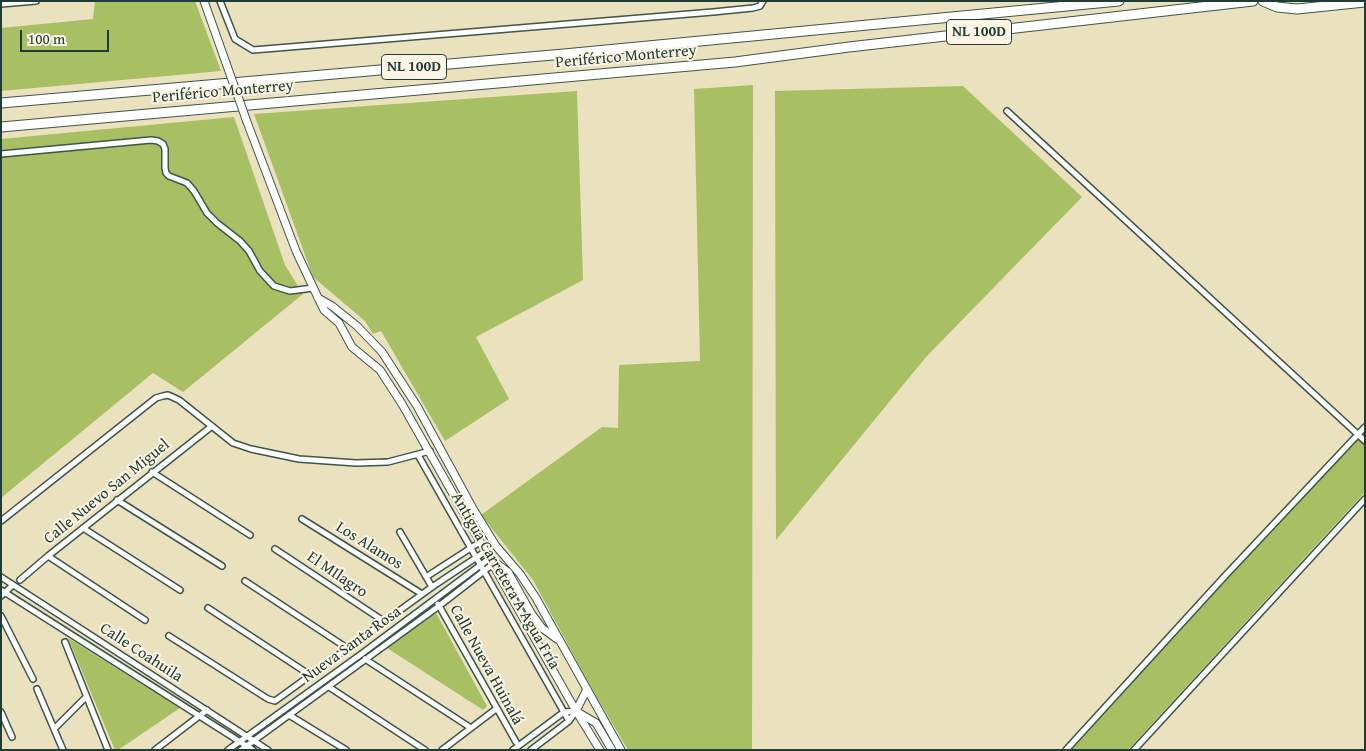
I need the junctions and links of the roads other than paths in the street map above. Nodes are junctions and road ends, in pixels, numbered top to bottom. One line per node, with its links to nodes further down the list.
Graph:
1 (36, 1): 9 (street)
2 (204, 1): 14 (street, bridge)
3 (220, 1): 4 (street)
4 (763, 1)
5 (1119, 1): 10 (highway, Periférico Monterrey / NL 100D)
6 (1253, 1): 12 (highway, Periférico Monterrey / NL 100D)
7 (1263, 1): 8 (highway)
8 (1365, 2)
9 (1, 4)
10 (1, 103)
11 (1007, 111): 18 (street)
12 (1, 127)
13 (1, 154): 14 (street)
14 (313, 288): 15 (street)
15 (318, 298): 20 (street); 56 (street)
16 (212, 426): 21 (street); 22 (street, Calle Nuevo San Miguel); 26 (street)
17 (1365, 427): 18 (street)
18 (1358, 434): 19 (street); 99 (street)
19 (1365, 441)
20 (430, 451): 21 (street); 30 (street)
21 (418, 455): 32 (street, Antigua Carretera A Agua Fría)
22 (152, 472): 24 (street, Calle Nuevo San Miguel); 29 (street)
23 (1365, 499): 100 (street)
24 (117, 500): 27 (street, Calle Nuevo San Miguel); 37 (street)
25 (302, 519): 48 (street, Los Alamos)
26 (1, 521)
27 (83, 528): 34 (street, Calle Nuevo San Miguel); 46 (street)
28 (400, 532): 41 (street)
29 (250, 535)
30 (480, 542): 32 (street); 33 (street)
31 (275, 548): 54 (street, El MIlagro)
32 (470, 549): 35 (street, Antigua Carretera A Agua Fría); 41 (street)
33 (486, 551): 35 (street); 36 (street)
34 (48, 556): 42 (street, Calle Nuevo San Miguel); 53 (street)
35 (475, 558): 38 (street, Antigua Carretera A Agua Fría); 45 (street)
36 (492, 561): 38 (street, Nueva Santa Rosa); 39 (street, Nueva Santa Rosa); 56 (street); 73 (street)
37 (222, 566)
38 (480, 566): 39 (street, Antigua Carretera A Agua Fría); 49 (street, Nueva Santa Rosa)
39 (483, 572): 50 (street, Nueva Santa Rosa); 72 (street, Antigua Carretera A Agua Fría)
40 (1, 577): 44 (street, Calle Coahuila)
41 (426, 577): 45 (street)
42 (20, 580)
43 (246, 581): 58 (street)
44 (13, 585): 47 (street); 60 (street, Calle Coahuila)
45 (432, 587): 48 (street)
46 (180, 590)
47 (2, 593): 62 (street, Calle Coahuila)
48 (422, 594): 54 (street)
49 (435, 599): 50 (street, Calle Nueva Huinalá); 59 (street, Nueva Santa Rosa)
50 (439, 606): 61 (street, Nueva Santa Rosa); 69 (street, Calle Nueva Huinalá)
51 (208, 608): 63 (street)
52 (1, 616): 64 (street)
53 (145, 620)
54 (385, 622): 58 (street)
55 (169, 636): 63 (street)
56 (560, 640): 67 (street)
57 (65, 642): 68 (street)
58 (347, 648): 63 (street)
59 (360, 655): 61 (street); 79 (street, Nueva Santa Rosa)
60 (127, 659): 62 (street); 70 (street, Calle Coahuila)
61 (366, 660): 65 (street, Nueva Santa Rosa); 78 (street)
62 (121, 667): 75 (street, Calle Coahuila)
63 (310, 675)
64 (34, 679)
65 (329, 687): 74 (street, Nueva Santa Rosa); 93 (street)
66 (37, 689): 77 (street)
67 (587, 689): 73 (street); 98 (street)
68 (86, 697): 77 (street); 86 (street)
69 (496, 709): 78 (street); 84 (street, Calle Nueva Huinalá)
70 (207, 710): 75 (street); 79 (street, Calle Coahuila)
71 (1, 712): 80 (street)
72 (564, 712): 73 (street); 76 (street, Antigua Carretera A Agua Fría); 84 (street)
73 (576, 712): 76 (street); 96 (street); 97 (street)
74 (289, 715): 81 (street, Nueva Santa Rosa); 92 (street)
75 (199, 717): 82 (street, Calle Coahuila); 87 (street)
76 (569, 720): 95 (street)
77 (54, 728): 85 (street)
78 (471, 728): 94 (street)
79 (246, 736): 81 (street, Calle Coahuila); 82 (street, Nueva Santa Rosa)
80 (12, 737)
81 (254, 740): 83 (street, Nueva Santa Rosa); 91 (street, Calle Coahuila)
82 (240, 742): 83 (street, Calle Coahuila); 88 (street, Nueva Santa Rosa)
83 (247, 746): 89 (street, Nueva Santa Rosa); 90 (street, Calle Coahuila)
84 (516, 747)
85 (63, 750)
86 (108, 750)
87 (155, 750)
88 (228, 750)
89 (241, 750)
90 (253, 750)
91 (268, 750)
92 (346, 750)
93 (424, 750)
94 (442, 750)
95 (531, 750)
96 (600, 750)
97 (612, 750)
98 (621, 750)
99 (1066, 750)
100 (1134, 750)

